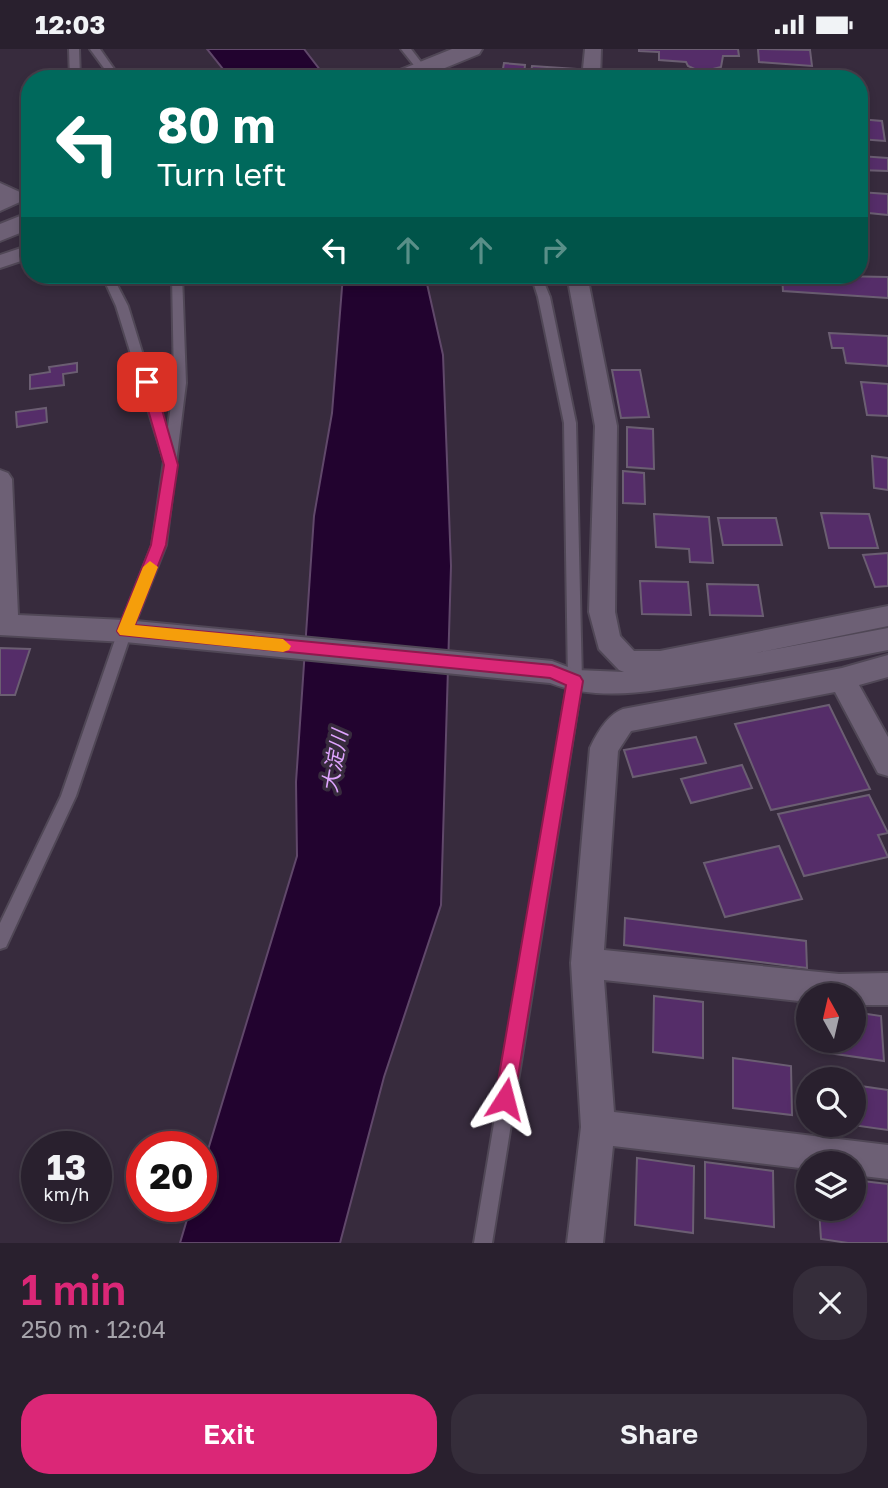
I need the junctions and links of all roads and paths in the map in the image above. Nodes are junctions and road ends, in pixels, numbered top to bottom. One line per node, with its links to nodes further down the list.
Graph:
1 (74, 49): 6 (lane)
2 (95, 49): 7 (lane)
3 (406, 49): 8 (lane)
4 (471, 49): 9 (street)
5 (593, 49): 10 (street)
6 (75, 70)
7 (110, 70)
8 (423, 70)
9 (433, 70)
10 (592, 70)
11 (21, 224): 12 (street)
12 (0, 233)
13 (21, 254): 14 (street)
14 (0, 262)
15 (111, 284): 19 (lane)
16 (177, 284): 19 (lane)
17 (539, 284): 26 (lane)
18 (579, 284): 21 (street)
19 (171, 465): 23 (lane)
20 (0, 479): 22 (street)
21 (888, 616)
22 (3, 625): 23 (street)
23 (125, 631): 26 (street); 29 (lane)
24 (888, 639): 26 (street)
25 (888, 666): 27 (street)
26 (563, 676): 34 (lane)
27 (842, 678): 28 (street); 30 (street)
28 (888, 764)
29 (0, 941)
30 (587, 963): 31 (street); 32 (street)
31 (888, 989)
32 (598, 1127): 33 (street); 35 (street)
33 (888, 1162)
34 (483, 1243)
35 (585, 1243)

